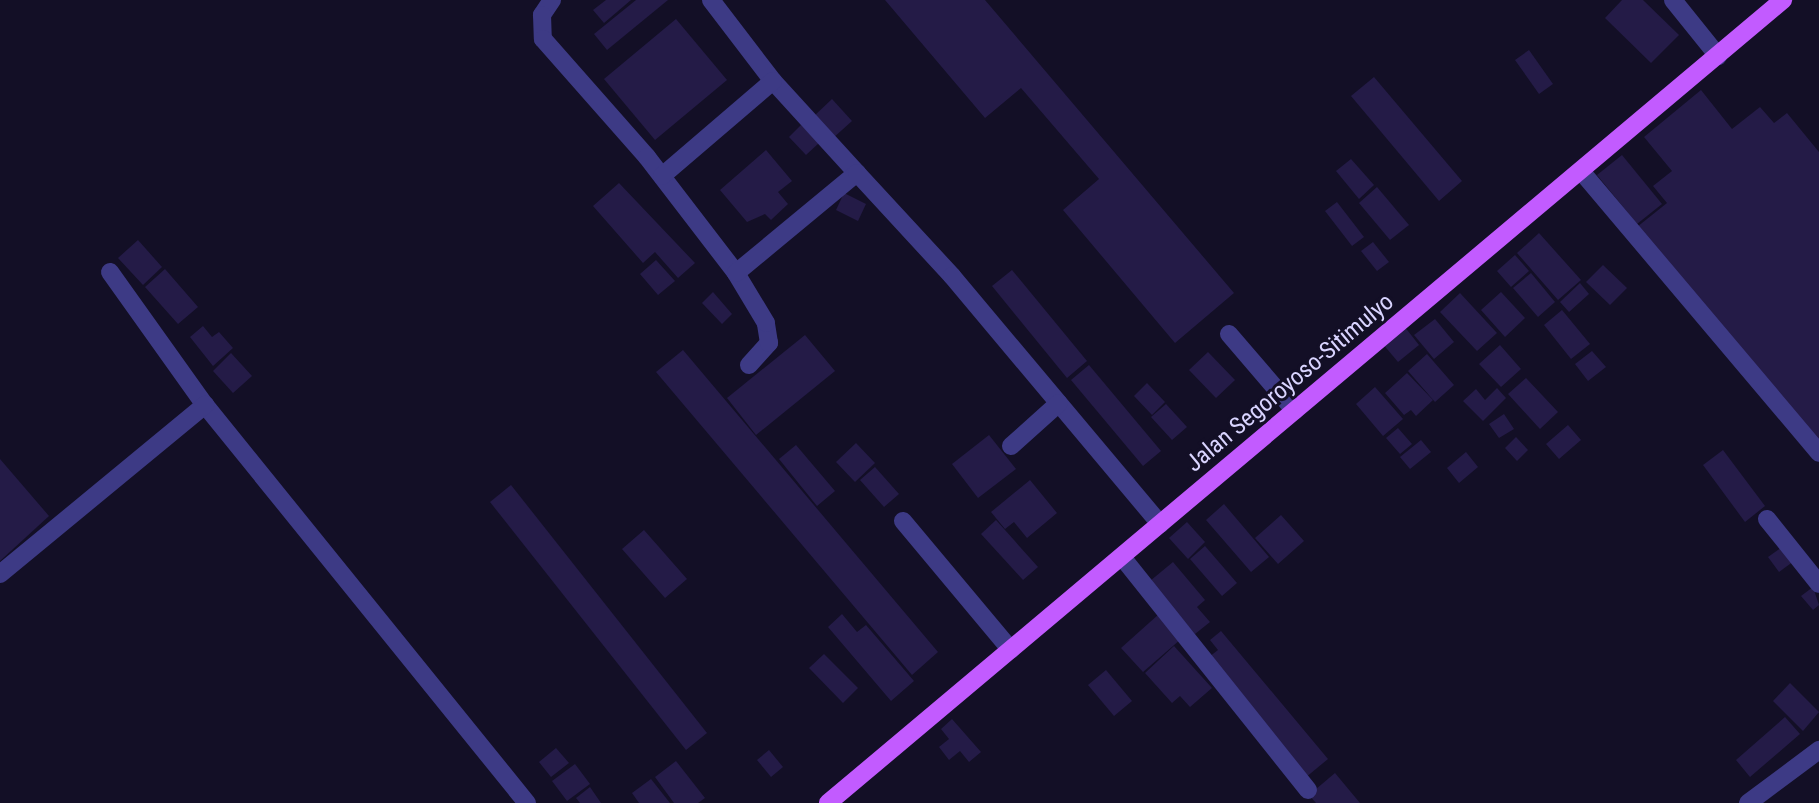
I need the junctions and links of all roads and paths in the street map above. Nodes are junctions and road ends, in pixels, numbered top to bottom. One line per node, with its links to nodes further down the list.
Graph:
1 (552, 0): 9 (street)
2 (711, 0): 6 (street)
3 (1673, 0): 5 (street)
4 (1783, 0): 5 (main road, Jalan Segoroyoso-Sitimulyo)
5 (1718, 56): 7 (main road, Jalan Segoroyoso-Sitimulyo)
6 (773, 81): 8 (street); 9 (street)
7 (1581, 171): 16 (main road, Jalan Segoroyoso-Sitimulyo); 18 (street)
8 (857, 173): 11 (street); 14 (street)
9 (662, 176): 11 (street)
10 (110, 272): 15 (street)
11 (736, 273): 13 (street)
12 (1229, 334): 16 (street)
13 (749, 365)
14 (1059, 403): 17 (street); 21 (street)
15 (205, 405): 23 (street); 28 (street)
16 (1294, 411): 21 (main road, Jalan Segoroyoso-Sitimulyo)
17 (1011, 446)
18 (1819, 453)
19 (1767, 519): 24 (street)
20 (903, 521): 25 (street)
21 (1160, 524): 22 (main road, Jalan Segoroyoso-Sitimulyo)
22 (1122, 557): 25 (main road, Jalan Segoroyoso-Sitimulyo); 27 (street)
23 (0, 574)
24 (1819, 584)
25 (1010, 650): 29 (main road, Jalan Segoroyoso-Sitimulyo)
26 (1816, 758): 30 (street)
27 (1308, 790)
28 (527, 803)
29 (828, 803)
30 (1748, 803)

